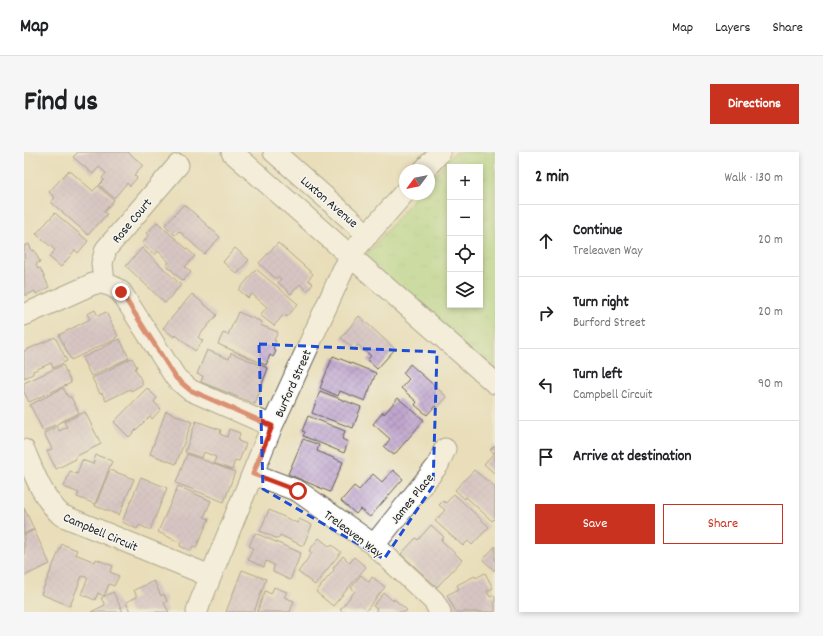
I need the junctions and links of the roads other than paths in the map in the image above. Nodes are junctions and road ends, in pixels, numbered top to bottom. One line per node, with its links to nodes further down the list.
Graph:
1 (232, 152): 8 (street)
2 (274, 152): 7 (street, Luxton Avenue)
3 (440, 152): 5 (street)
4 (178, 164): 9 (street, Rose Court)
5 (429, 164)
6 (399, 199): 7 (street, Burford Street)
7 (368, 235): 8 (street, Burford Street)
8 (351, 258): 11 (street); 12 (street, Burford Street)
9 (104, 283): 10 (street); 12 (street)
10 (24, 315)
11 (495, 383)
12 (272, 426): 15 (street, Burford Street)
13 (445, 449): 16 (street, James Place)
14 (24, 450): 17 (street, Campbell Circuit)
15 (253, 474): 16 (street, Treleaven Way); 17 (street, Burford Street)
16 (374, 545): 19 (street, Treleaven Way)
17 (210, 576): 18 (street, Burford Street)
18 (197, 612)
19 (440, 612)

